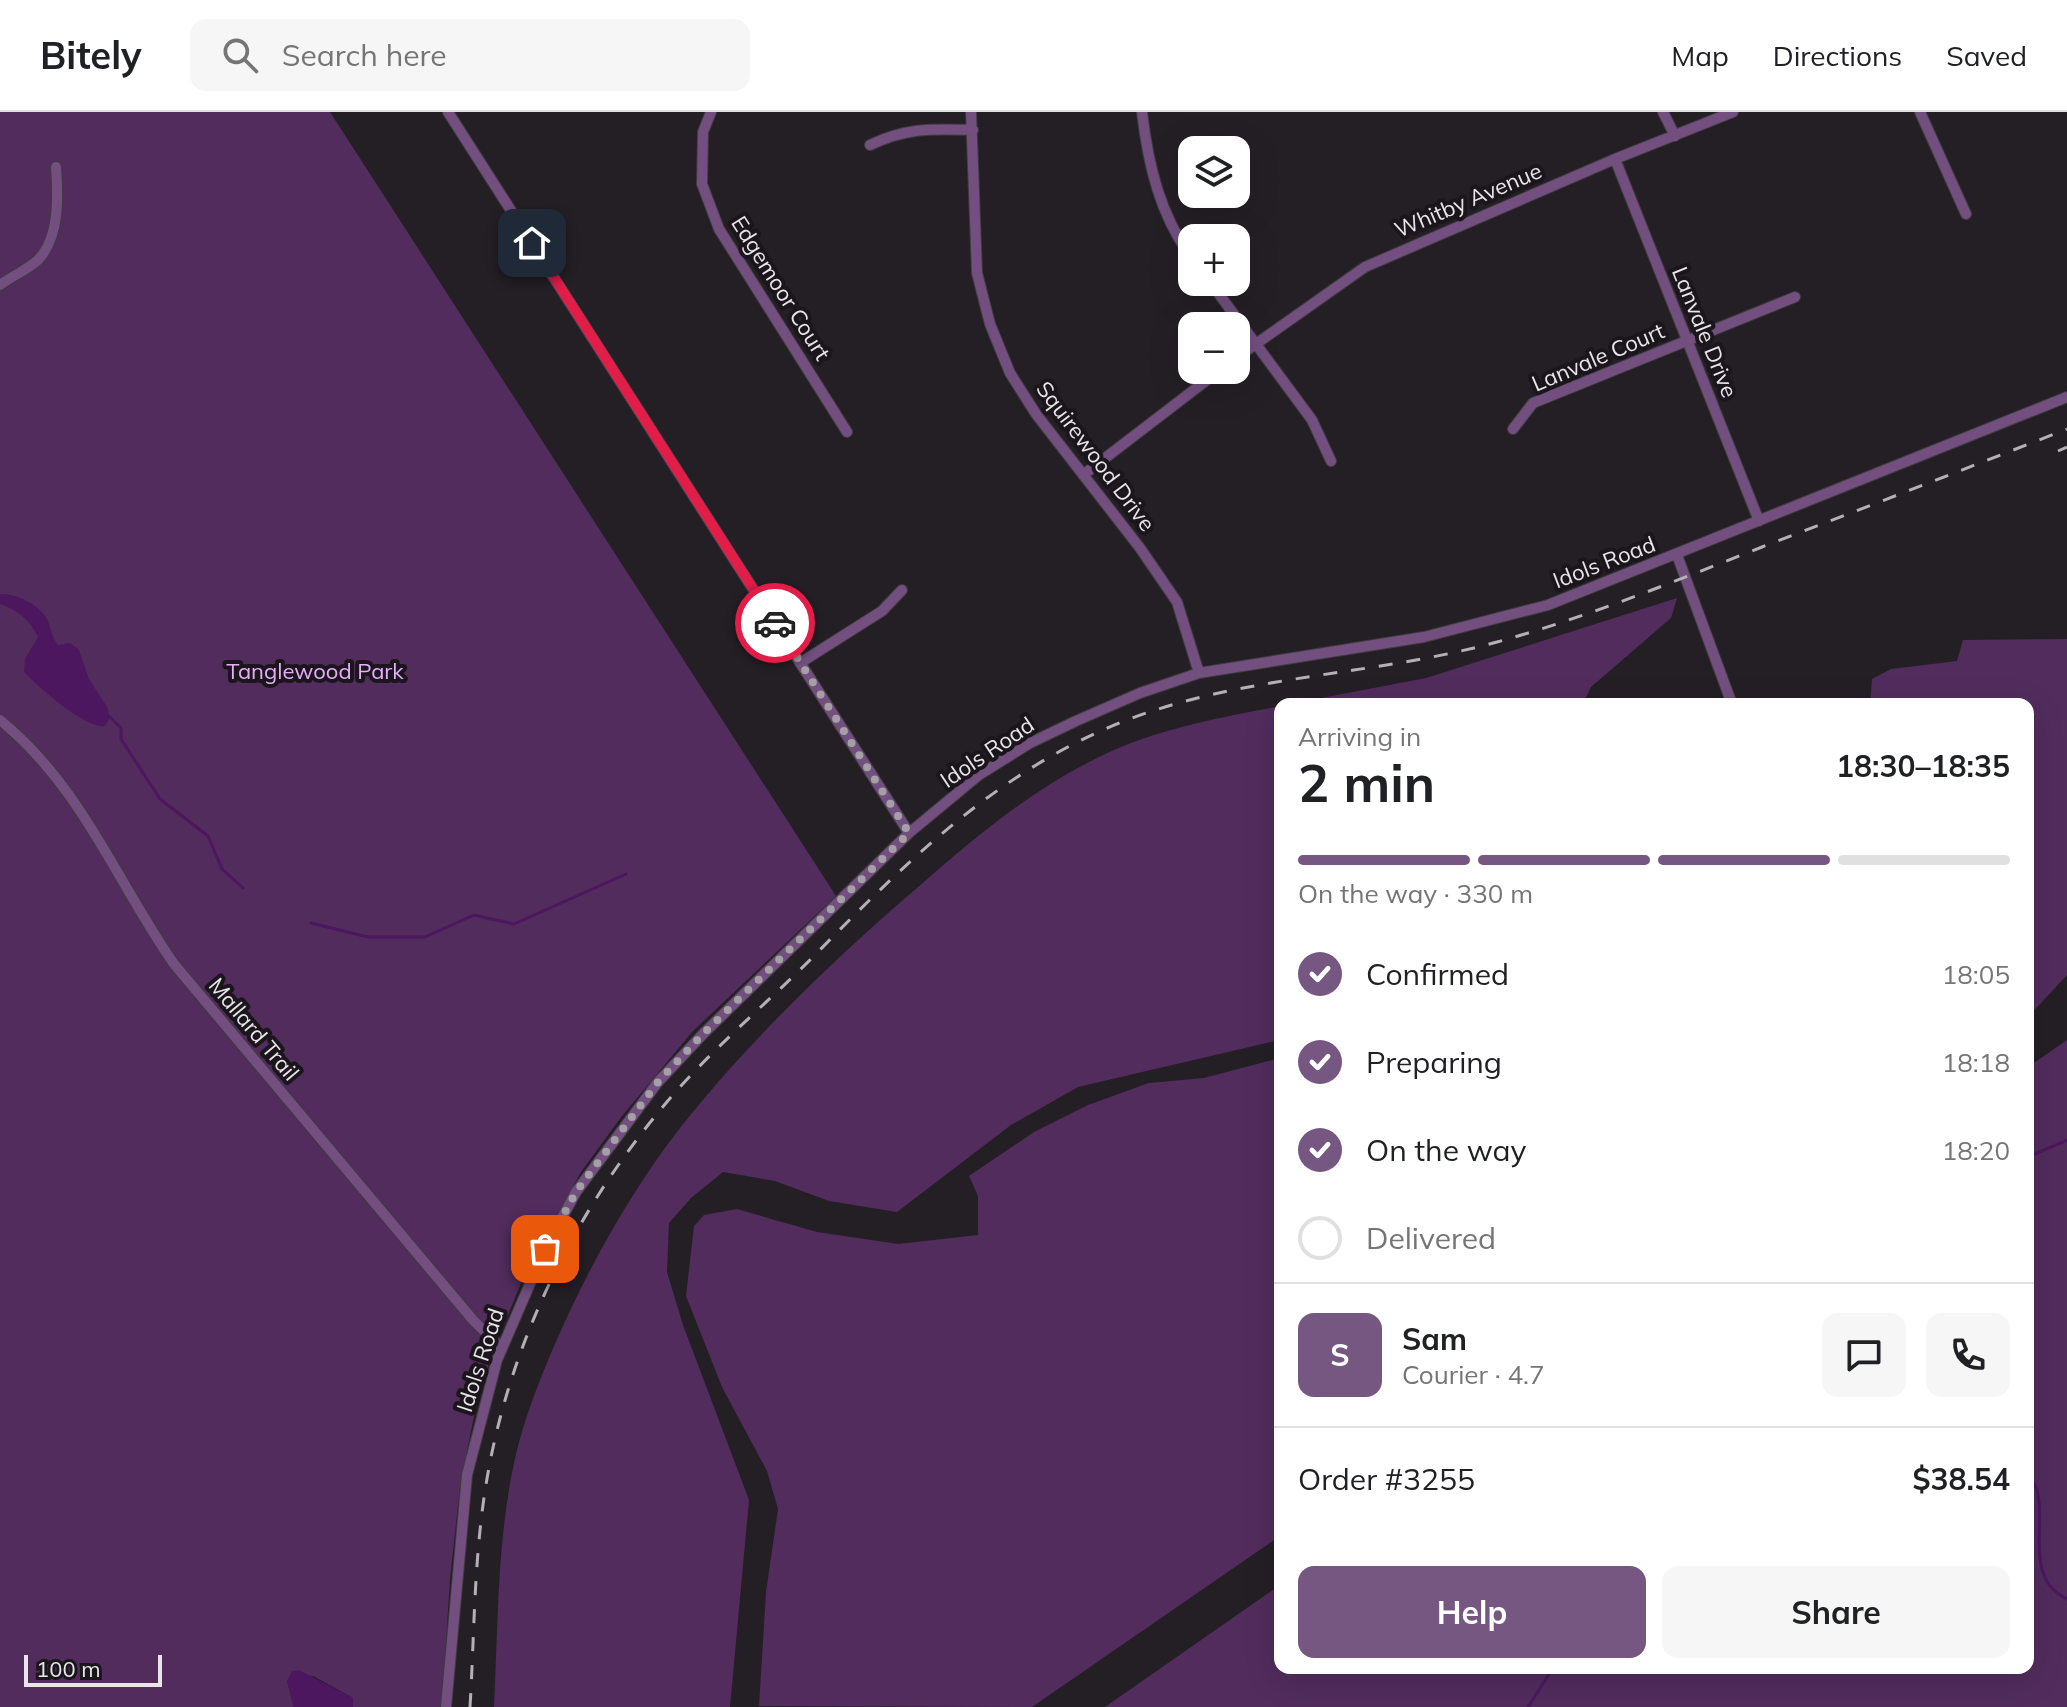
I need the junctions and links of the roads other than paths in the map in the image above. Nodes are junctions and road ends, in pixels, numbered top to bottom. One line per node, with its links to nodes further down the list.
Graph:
1 (448, 112): 30 (street)
2 (711, 112): 24 (street, Edgemoor Court)
3 (971, 112): 8 (street, Squirewood Drive)
4 (1142, 112): 14 (street)
5 (1663, 112): 9 (street)
6 (1733, 112): 9 (street, Whitby Avenue)
7 (1920, 112): 13 (street)
8 (973, 130): 10 (street); 26 (street, Squirewood Drive)
9 (1675, 136): 11 (street, Whitby Avenue)
10 (870, 145)
11 (1615, 159): 18 (street, Lanvale Drive); 19 (street, Whitby Avenue)
12 (56, 167): 15 (street)
13 (1966, 214)
14 (1178, 233)
15 (0, 285)
16 (1221, 296): 19 (street)
17 (1795, 297): 18 (street, Lanvale Court)
18 (1687, 341): 23 (street, Lanvale Court); 27 (street, Lanvale Drive)
19 (1256, 342): 20 (street, Whitby Avenue); 25 (street)
20 (1250, 347)
21 (1202, 384): 26 (street)
22 (2067, 397): 27 (street, Idols Road)
23 (1513, 429)
24 (847, 432)
25 (1331, 461)
26 (1083, 475): 31 (street, Squirewood Drive)
27 (1759, 521): 28 (street, Idols Road)
28 (1677, 555): 31 (street, Idols Road); 32 (street)
29 (902, 590): 30 (street)
30 (800, 663): 34 (street)
31 (1199, 673): 34 (street, Idols Road)
32 (1730, 698)
33 (0, 720): 35 (street, Mallard Trail)
34 (909, 833): 35 (street, Idols Road)
35 (501, 1348): 36 (street, Idols Road)
36 (446, 1707)

